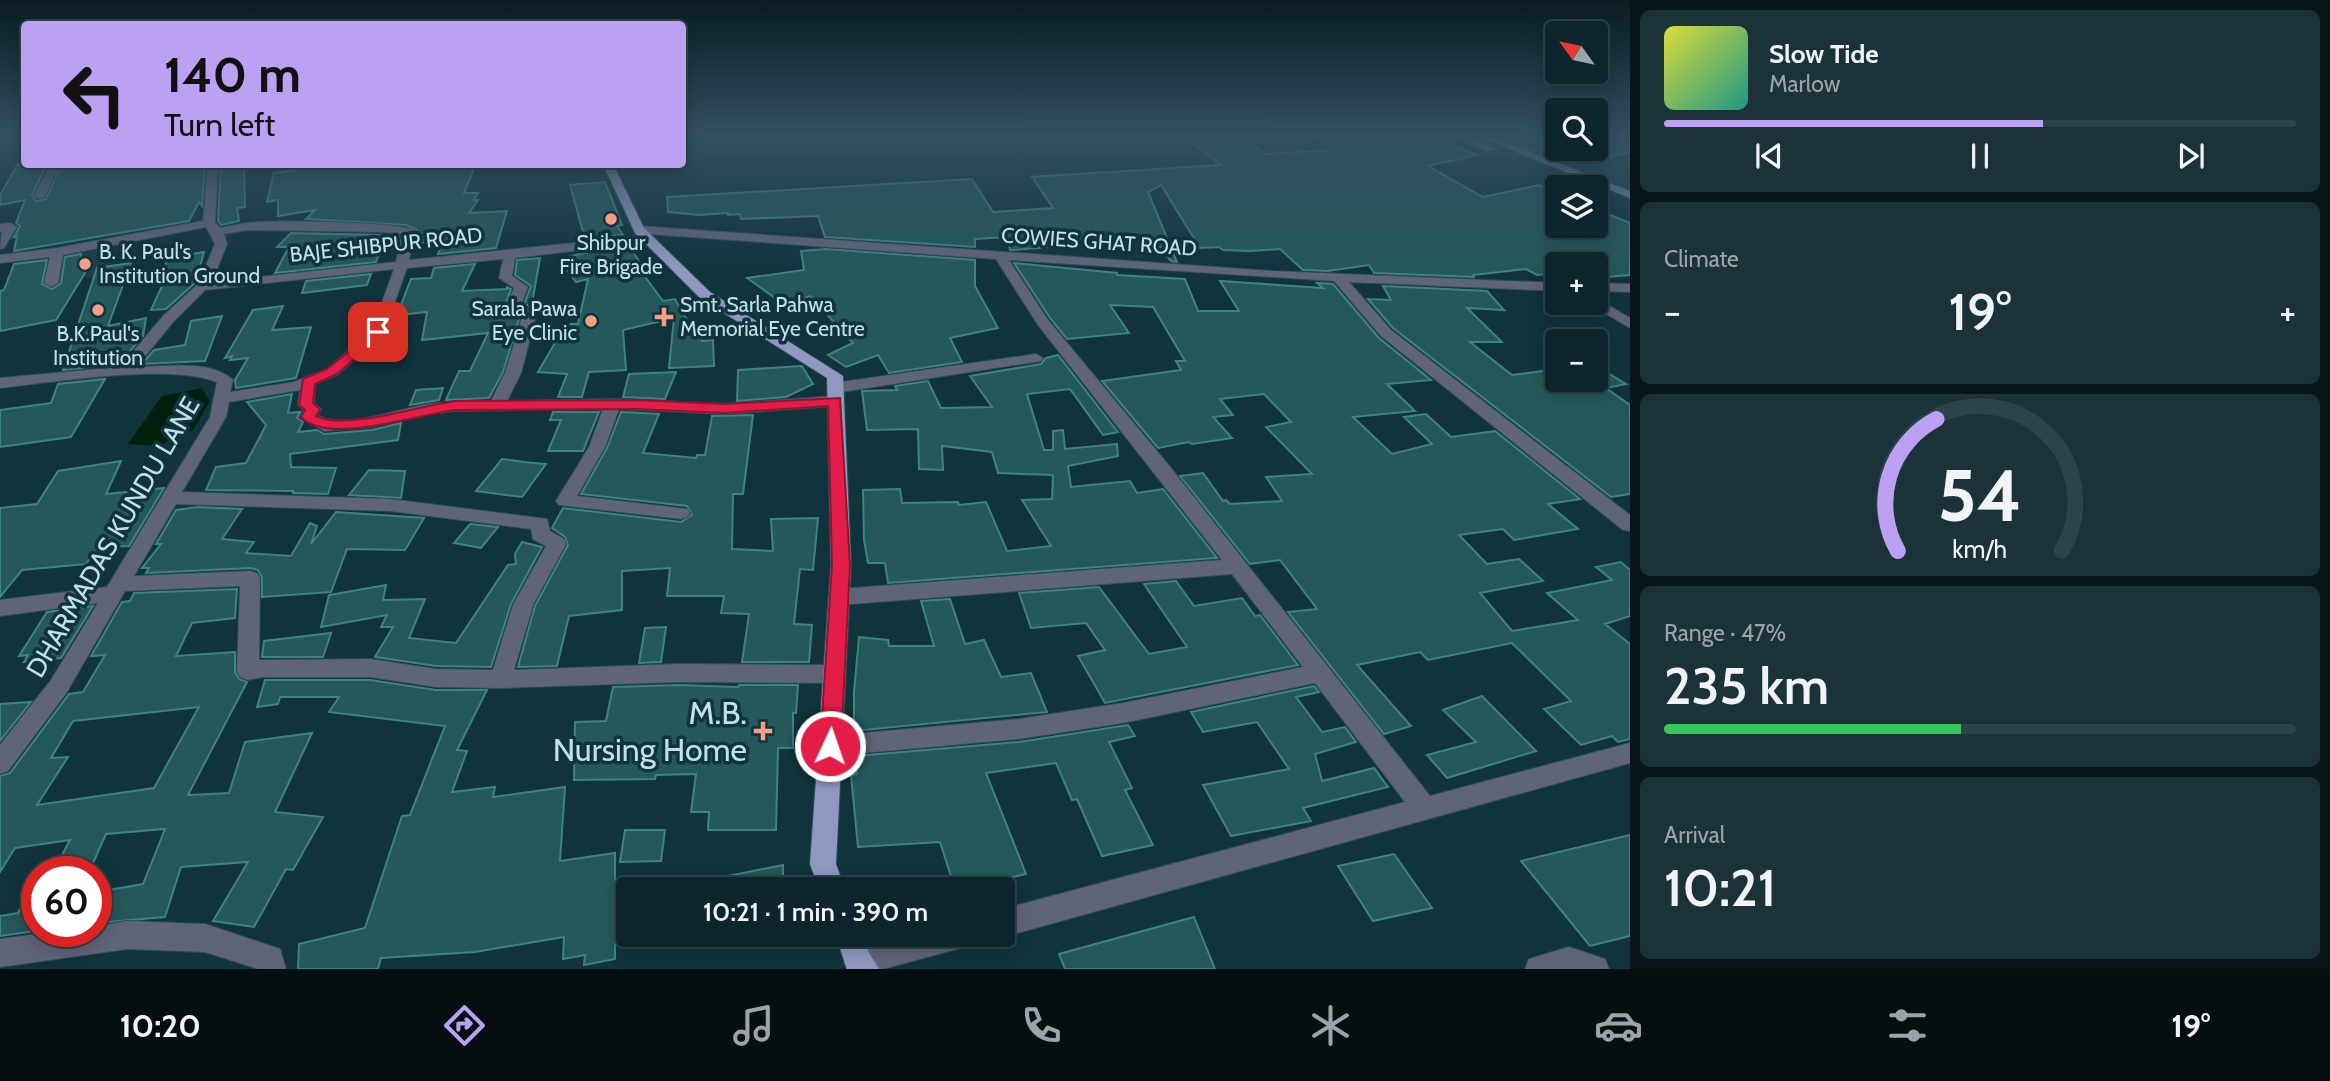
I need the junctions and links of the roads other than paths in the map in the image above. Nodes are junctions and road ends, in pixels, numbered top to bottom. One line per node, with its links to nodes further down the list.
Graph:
1 (47, 180): 6 (street)
2 (213, 180): 9 (street)
3 (616, 180): 11 (main road)
4 (1608, 189): 5 (main road)
5 (1630, 195)
6 (40, 196)
7 (1608, 199): 8 (main road)
8 (1630, 208)
9 (213, 227): 13 (street); 17 (street); 20 (street)
10 (0, 228): 12 (street)
11 (642, 234): 14 (street, BAJE SHIBPUR ROAD); 15 (street, COWIES GHAT ROAD); 30 (main road)
12 (0, 245)
13 (57, 252): 16 (street); 19 (street)
14 (510, 254): 17 (street, BAJE SHIBPUR ROAD); 33 (street)
15 (1000, 256): 18 (street, COWIES GHAT ROAD); 39 (street)
16 (0, 258)
17 (402, 265): 20 (street, BAJE SHIBPUR ROAD); 28 (street)
18 (1338, 278): 21 (street, COWIES GHAT ROAD); 38 (street)
19 (51, 284)
20 (203, 286): 27 (street)
21 (1545, 286)
22 (1608, 287): 23 (street)
23 (1630, 288)
24 (1608, 310): 25 (street)
25 (1630, 324)
26 (1036, 358): 30 (street)
27 (125, 371): 29 (street); 31 (street, DHARMADAS KUNDU LANE)
28 (308, 382): 31 (street); 33 (street)
29 (0, 383)
30 (835, 394): 32 (street); 41 (main road)
31 (223, 398): 34 (street, DHARMADAS KUNDU LANE)
32 (613, 404): 33 (street); 35 (street)
33 (497, 405)
34 (171, 498): 37 (street); 40 (street, DHARMADAS KUNDU LANE)
35 (565, 501): 36 (street); 37 (street)
36 (681, 513)
37 (541, 523): 45 (street)
38 (1630, 525)
39 (1238, 566): 41 (street); 43 (street)
40 (119, 588): 42 (street); 45 (street); 48 (street, DHARMADAS KUNDU LANE)
41 (839, 597): 44 (main road)
42 (0, 608)
43 (1320, 673): 46 (street); 49 (street)
44 (834, 674): 45 (street); 46 (main road)
45 (500, 679)
46 (830, 746): 50 (main road)
47 (1630, 753): 49 (street)
48 (0, 763)
49 (1425, 809): 51 (street)
50 (828, 877)
51 (1015, 920)
52 (853, 947): 55 (main road)
53 (920, 947): 55 (street)
54 (0, 953): 56 (street)
55 (861, 966)
56 (272, 969)
57 (1539, 969): 58 (street)
58 (1595, 969)

